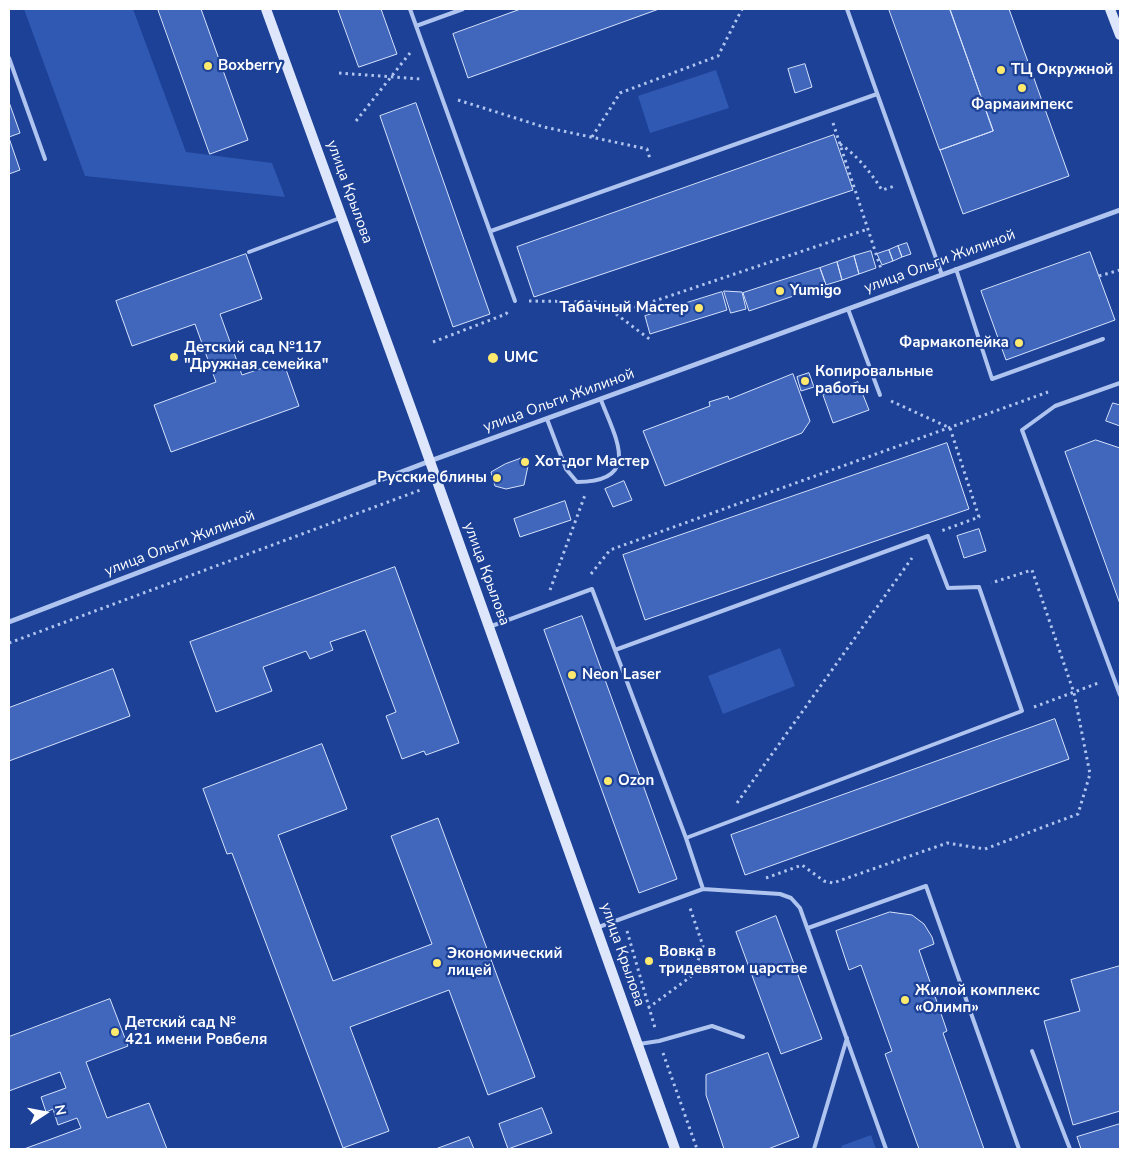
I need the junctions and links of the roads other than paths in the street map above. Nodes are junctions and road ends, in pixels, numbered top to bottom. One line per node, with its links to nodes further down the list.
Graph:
1 (266, 9): 12 (street, улица Крылова)
2 (410, 9): 6 (lane)
3 (463, 9): 6 (lane)
4 (846, 9): 9 (lane)
5 (1110, 9): 7 (street)
6 (416, 26): 13 (lane)
7 (1120, 36)
8 (9, 58): 10 (lane)
9 (876, 94): 13 (lane); 16 (lane)
10 (45, 159)
11 (1120, 210): 15 (street, улица Ольги Жилиной)
12 (342, 218): 14 (lane); 24 (street, улица Крылова)
13 (491, 231): 17 (lane)
14 (249, 252)
15 (956, 269): 16 (street, улица Ольги Жилиной); 19 (lane)
16 (942, 275): 18 (street, улица Ольги Жилиной)
17 (515, 301)
18 (848, 309): 21 (lane); 22 (street, улица Ольги Жилиной)
19 (1103, 339)
20 (1120, 383): 28 (lane)
21 (880, 395)
22 (601, 400): 23 (street, улица Ольги Жилиной); 23 (lane)
23 (547, 419): 24 (street, улица Ольги Жилиной)
24 (430, 461): 25 (street, улица Ольги Жилиной); 26 (street, улица Крылова)
25 (9, 622)
26 (489, 627): 27 (lane); 31 (street, улица Крылова)
27 (615, 650): 29 (lane); 29 (lane)
28 (1120, 695)
29 (686, 838): 30 (lane)
30 (704, 889): 31 (lane); 32 (lane)
31 (596, 928): 35 (street, улица Крылова)
32 (808, 928): 34 (lane); 40 (lane)
33 (744, 1037): 35 (lane)
34 (847, 1038): 38 (lane); 39 (lane)
35 (637, 1044): 37 (street, улица Крылова)
36 (1032, 1051): 41 (lane)
37 (675, 1149)
38 (814, 1149)
39 (886, 1149)
40 (1020, 1149)
41 (1070, 1149)

